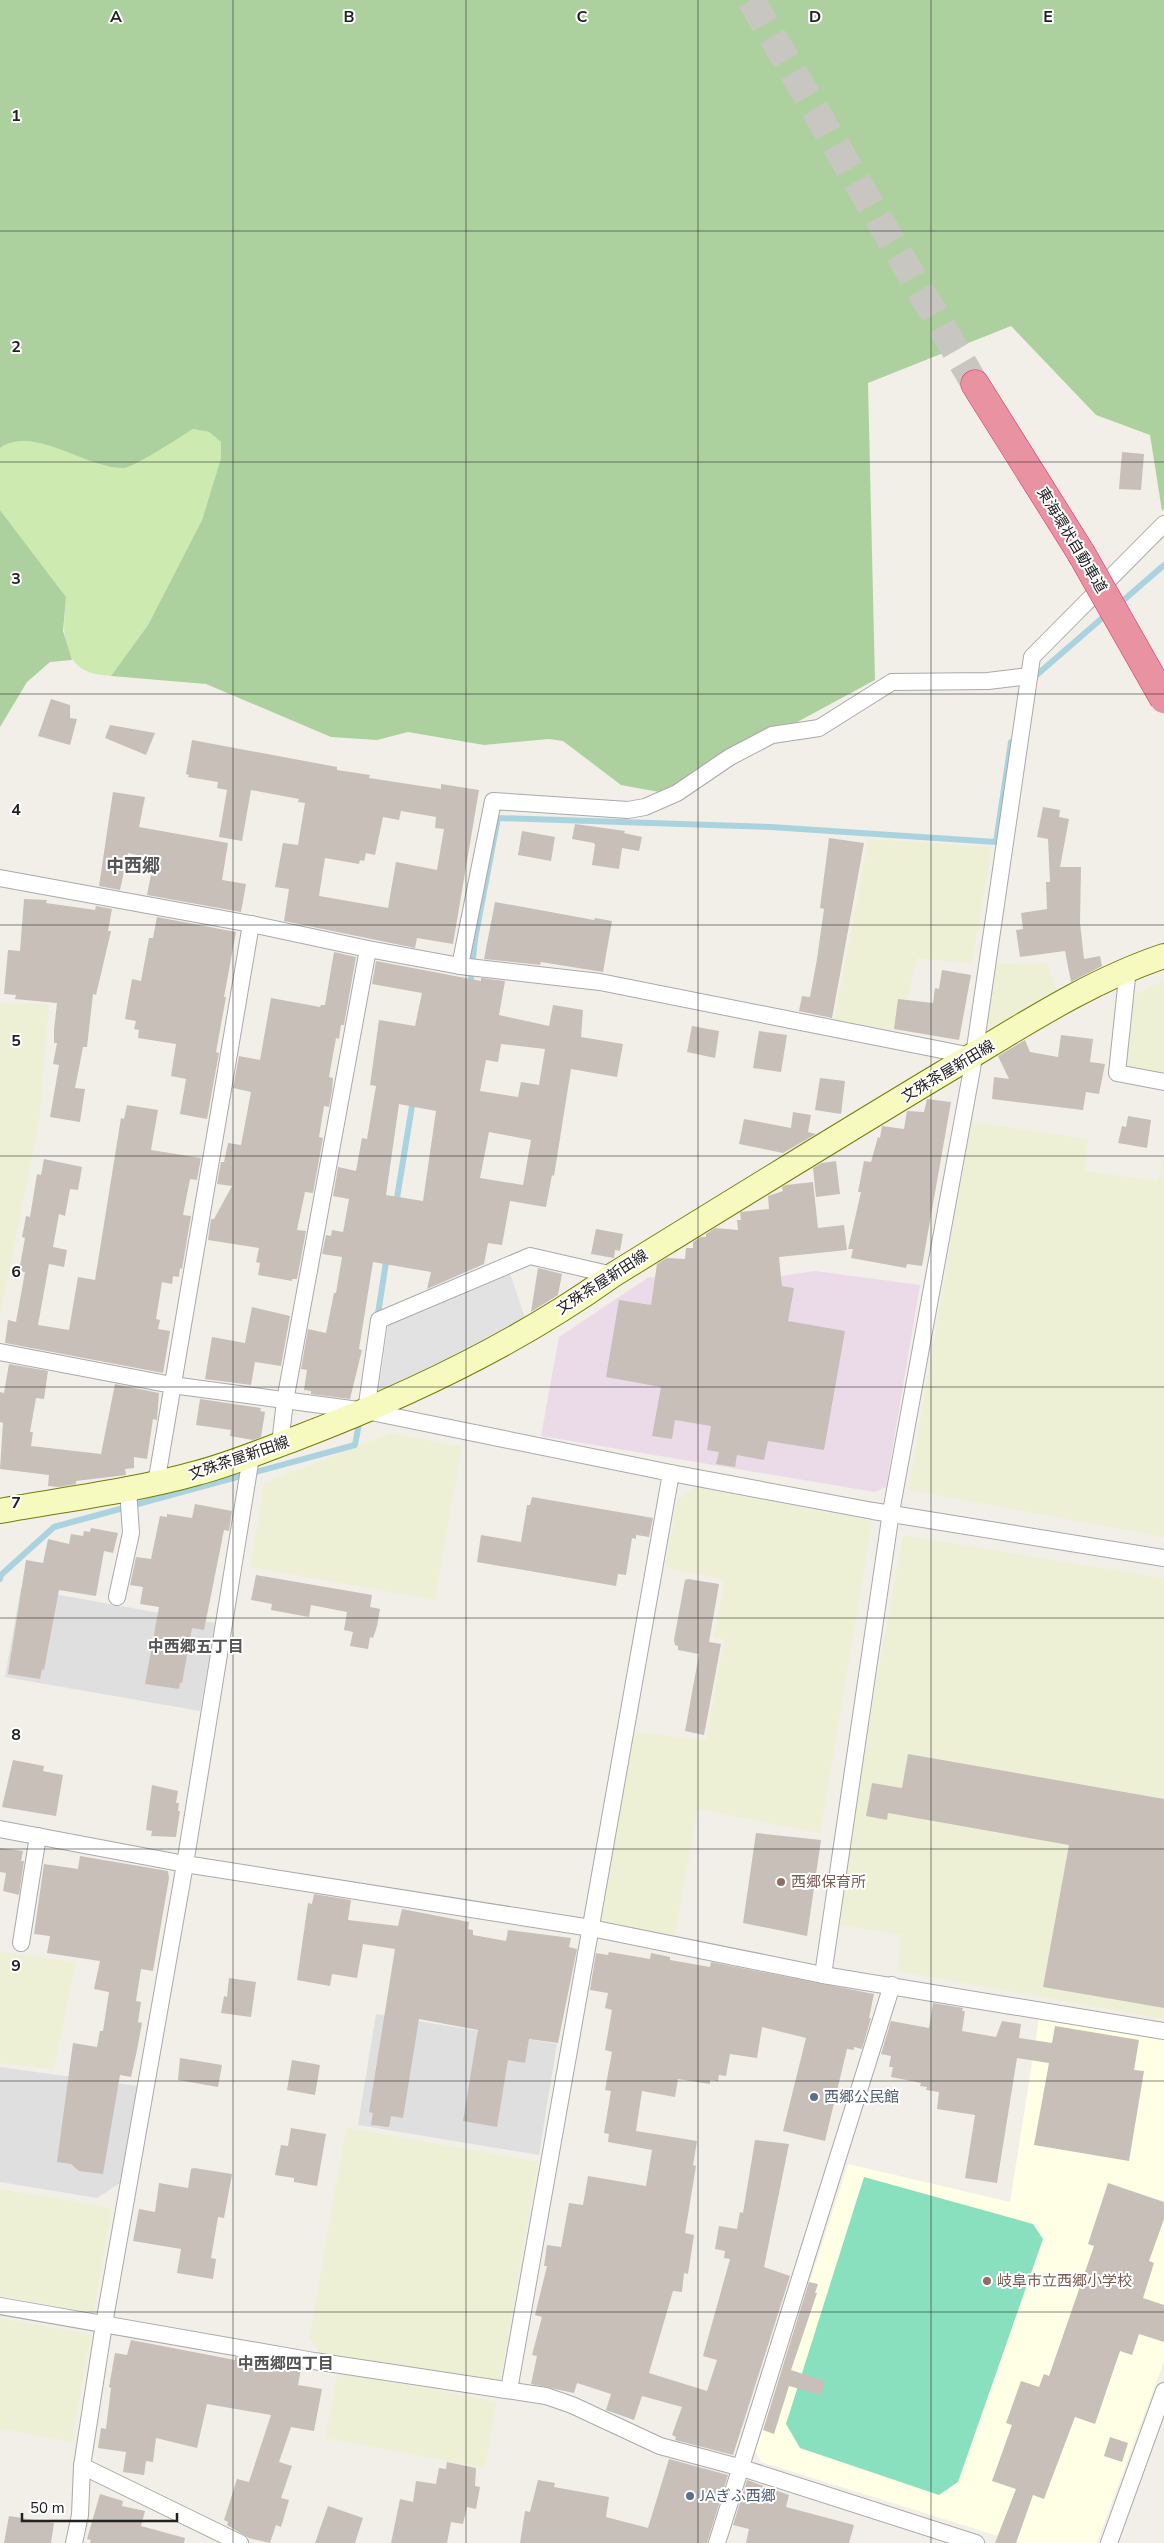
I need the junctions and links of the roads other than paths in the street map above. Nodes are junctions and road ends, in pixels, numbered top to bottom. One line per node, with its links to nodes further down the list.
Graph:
1 (975, 384): 4 (highway, 東海環状自動車道, bridge)
2 (1164, 524): 3 (street)
3 (1029, 676): 9 (street); 11 (street)
4 (1164, 699)
5 (0, 878): 6 (street)
6 (251, 924): 7 (street); 15 (street)
7 (368, 949): 9 (street); 16 (street)
8 (1164, 956): 10 (main road, 文殊茶屋新田線)
9 (460, 966): 11 (street)
10 (1128, 968): 11 (main road, 文殊茶屋新田線); 12 (street)
11 (972, 1056): 13 (main road, 文殊茶屋新田線); 24 (street)
12 (1164, 1082)
13 (613, 1274): 17 (main road, 文殊茶屋新田線); 17 (street)
14 (0, 1352): 15 (street)
15 (172, 1385): 16 (street); 21 (street)
16 (286, 1401): 17 (street); 18 (street)
17 (366, 1411): 18 (main road, 文殊茶屋新田線); 20 (street)
18 (280, 1444): 19 (main road, 文殊茶屋新田線)
19 (251, 1457): 21 (main road, 文殊茶屋新田線); 29 (street)
20 (671, 1473): 24 (street); 30 (street)
21 (156, 1484): 22 (main road, 文殊茶屋新田線)
22 (128, 1489): 23 (main road, 文殊茶屋新田線); 26 (street)
23 (0, 1511)
24 (891, 1512): 25 (street); 32 (street)
25 (1164, 1558)
26 (118, 1597)
27 (0, 1829): 28 (street)
28 (38, 1836): 29 (street); 31 (street)
29 (185, 1864): 30 (street); 36 (street)
30 (591, 1928): 32 (street); 37 (street)
31 (21, 1943)
32 (823, 1975): 33 (street)
33 (892, 1985): 34 (street); 40 (street)
34 (1164, 2031)
35 (0, 2306): 36 (street)
36 (104, 2324): 37 (street); 39 (street)
37 (510, 2390): 40 (street)
38 (1164, 2391): 45 (street)
39 (82, 2466): 41 (street); 42 (street)
40 (742, 2468): 43 (street); 44 (street)
41 (74, 2543)
42 (240, 2543)
43 (717, 2543)
44 (976, 2543)
45 (1109, 2543)

